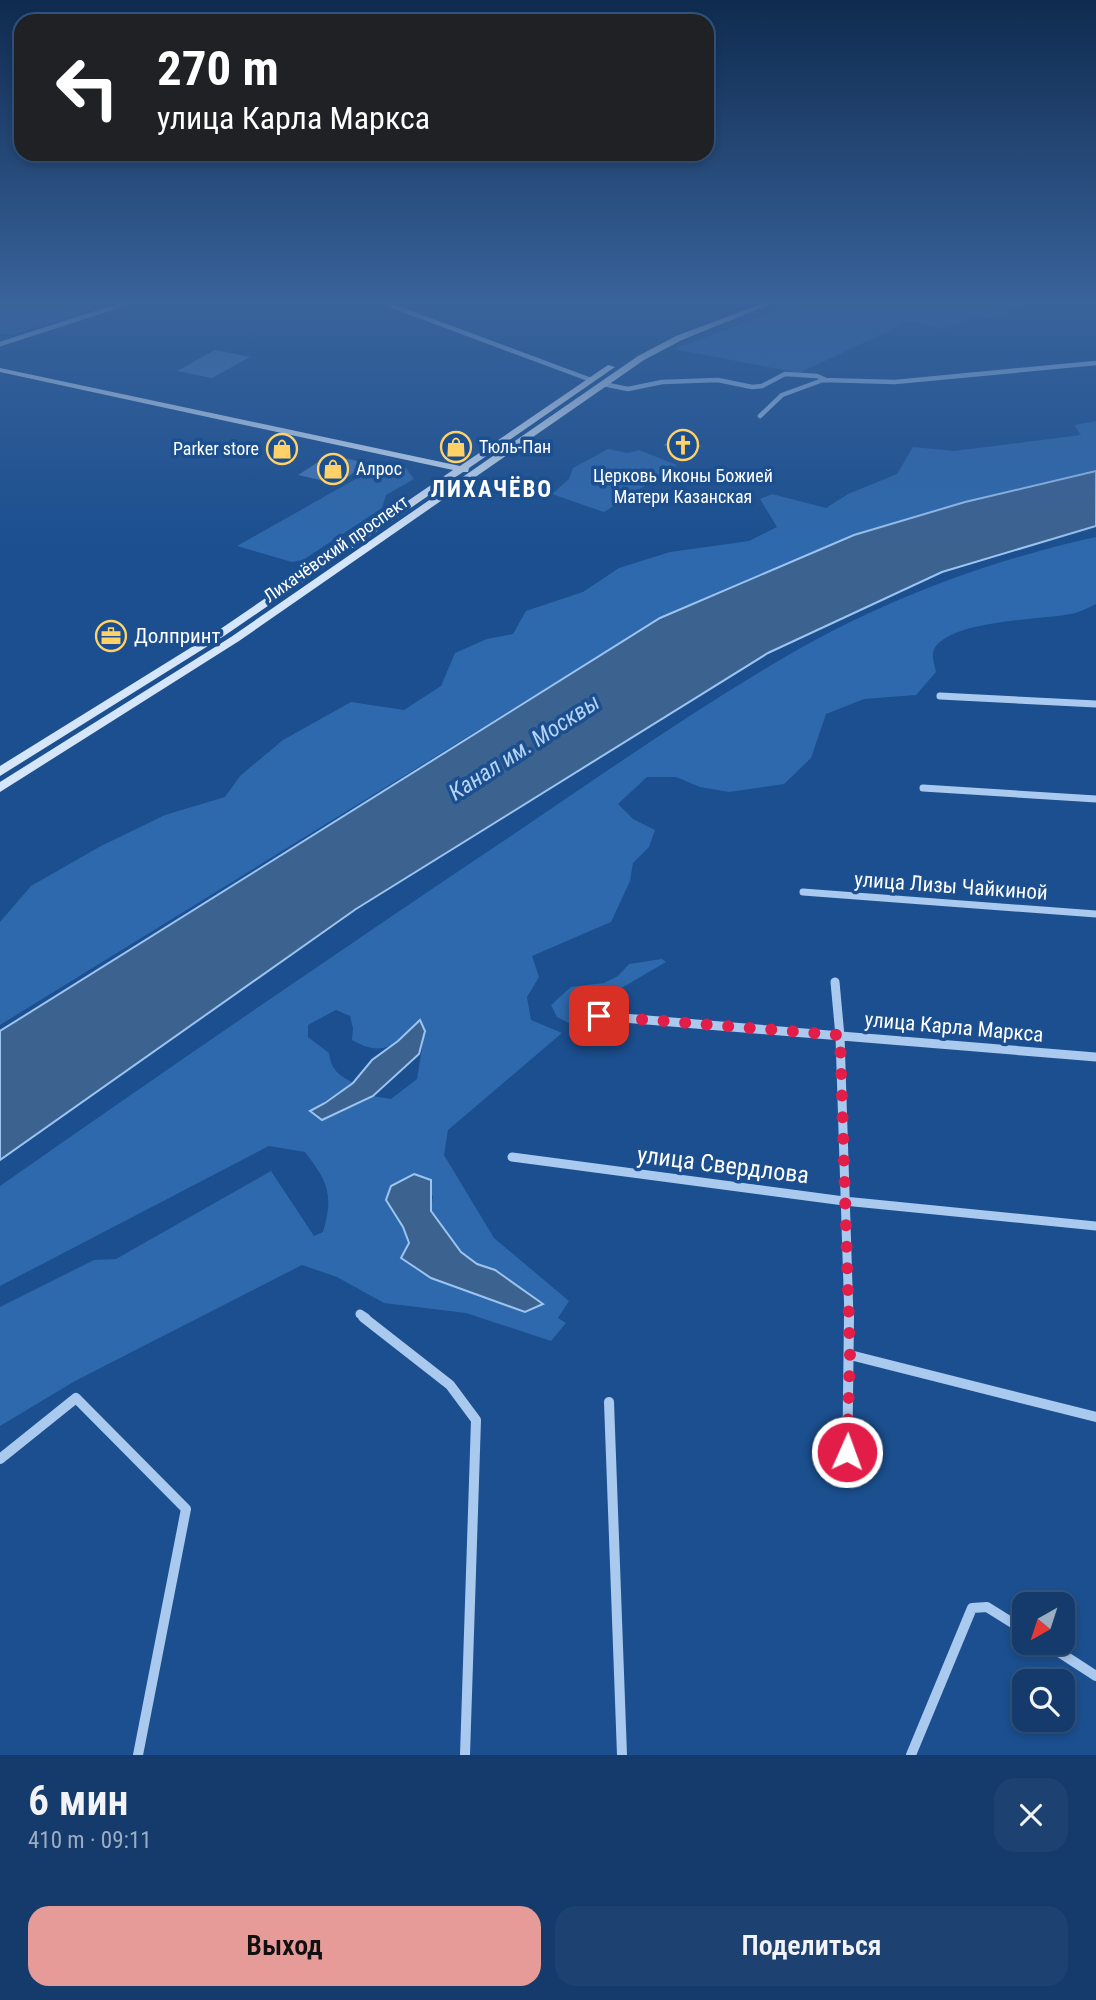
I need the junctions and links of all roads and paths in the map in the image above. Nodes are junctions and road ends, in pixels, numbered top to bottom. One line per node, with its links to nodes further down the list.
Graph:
1 (74, 386): 9 (main road)
2 (582, 386): 8 (main road, Лихачёвский проспект)
3 (600, 386): 11 (main road, Лихачёвский проспект)
4 (612, 386): 5 (street)
5 (643, 386)
6 (809, 386): 7 (street)
7 (760, 416)
8 (480, 457): 9 (main road); 10 (main road, Лихачёвский проспект)
9 (438, 464): 10 (main road); 12 (main road)
10 (462, 470): 11 (main road); 12 (main road, Лихачёвский проспект)
11 (476, 473): 16 (main road, Лихачёвский проспект)
12 (447, 480): 15 (main road, Лихачёвский проспект)
13 (940, 696): 14 (street)
14 (1096, 704)
15 (0, 772)
16 (0, 788)
17 (923, 789): 18 (street)
18 (1096, 799)
19 (803, 892): 20 (street, улица Лизы Чайкиной)
20 (1096, 914)
21 (835, 982): 23 (street)
22 (599, 1016): 23 (street, улица Карла Маркса)
23 (840, 1035): 24 (street, улица Карла Маркса); 26 (street)
24 (1096, 1057)
25 (512, 1157): 26 (street, улица Свердлова)
26 (844, 1201): 27 (street, улица Свердлова); 29 (street)
27 (1096, 1226)
28 (360, 1314): 38 (street)
29 (850, 1355): 31 (street); 33 (street)
30 (609, 1402): 39 (street)
31 (1096, 1417)
32 (0, 1459): 37 (street)
33 (847, 1476)
34 (1012, 1623): 40 (street)
35 (1065, 1656): 36 (street)
36 (1096, 1676)
37 (138, 1755)
38 (465, 1755)
39 (622, 1755)
40 (911, 1755)

